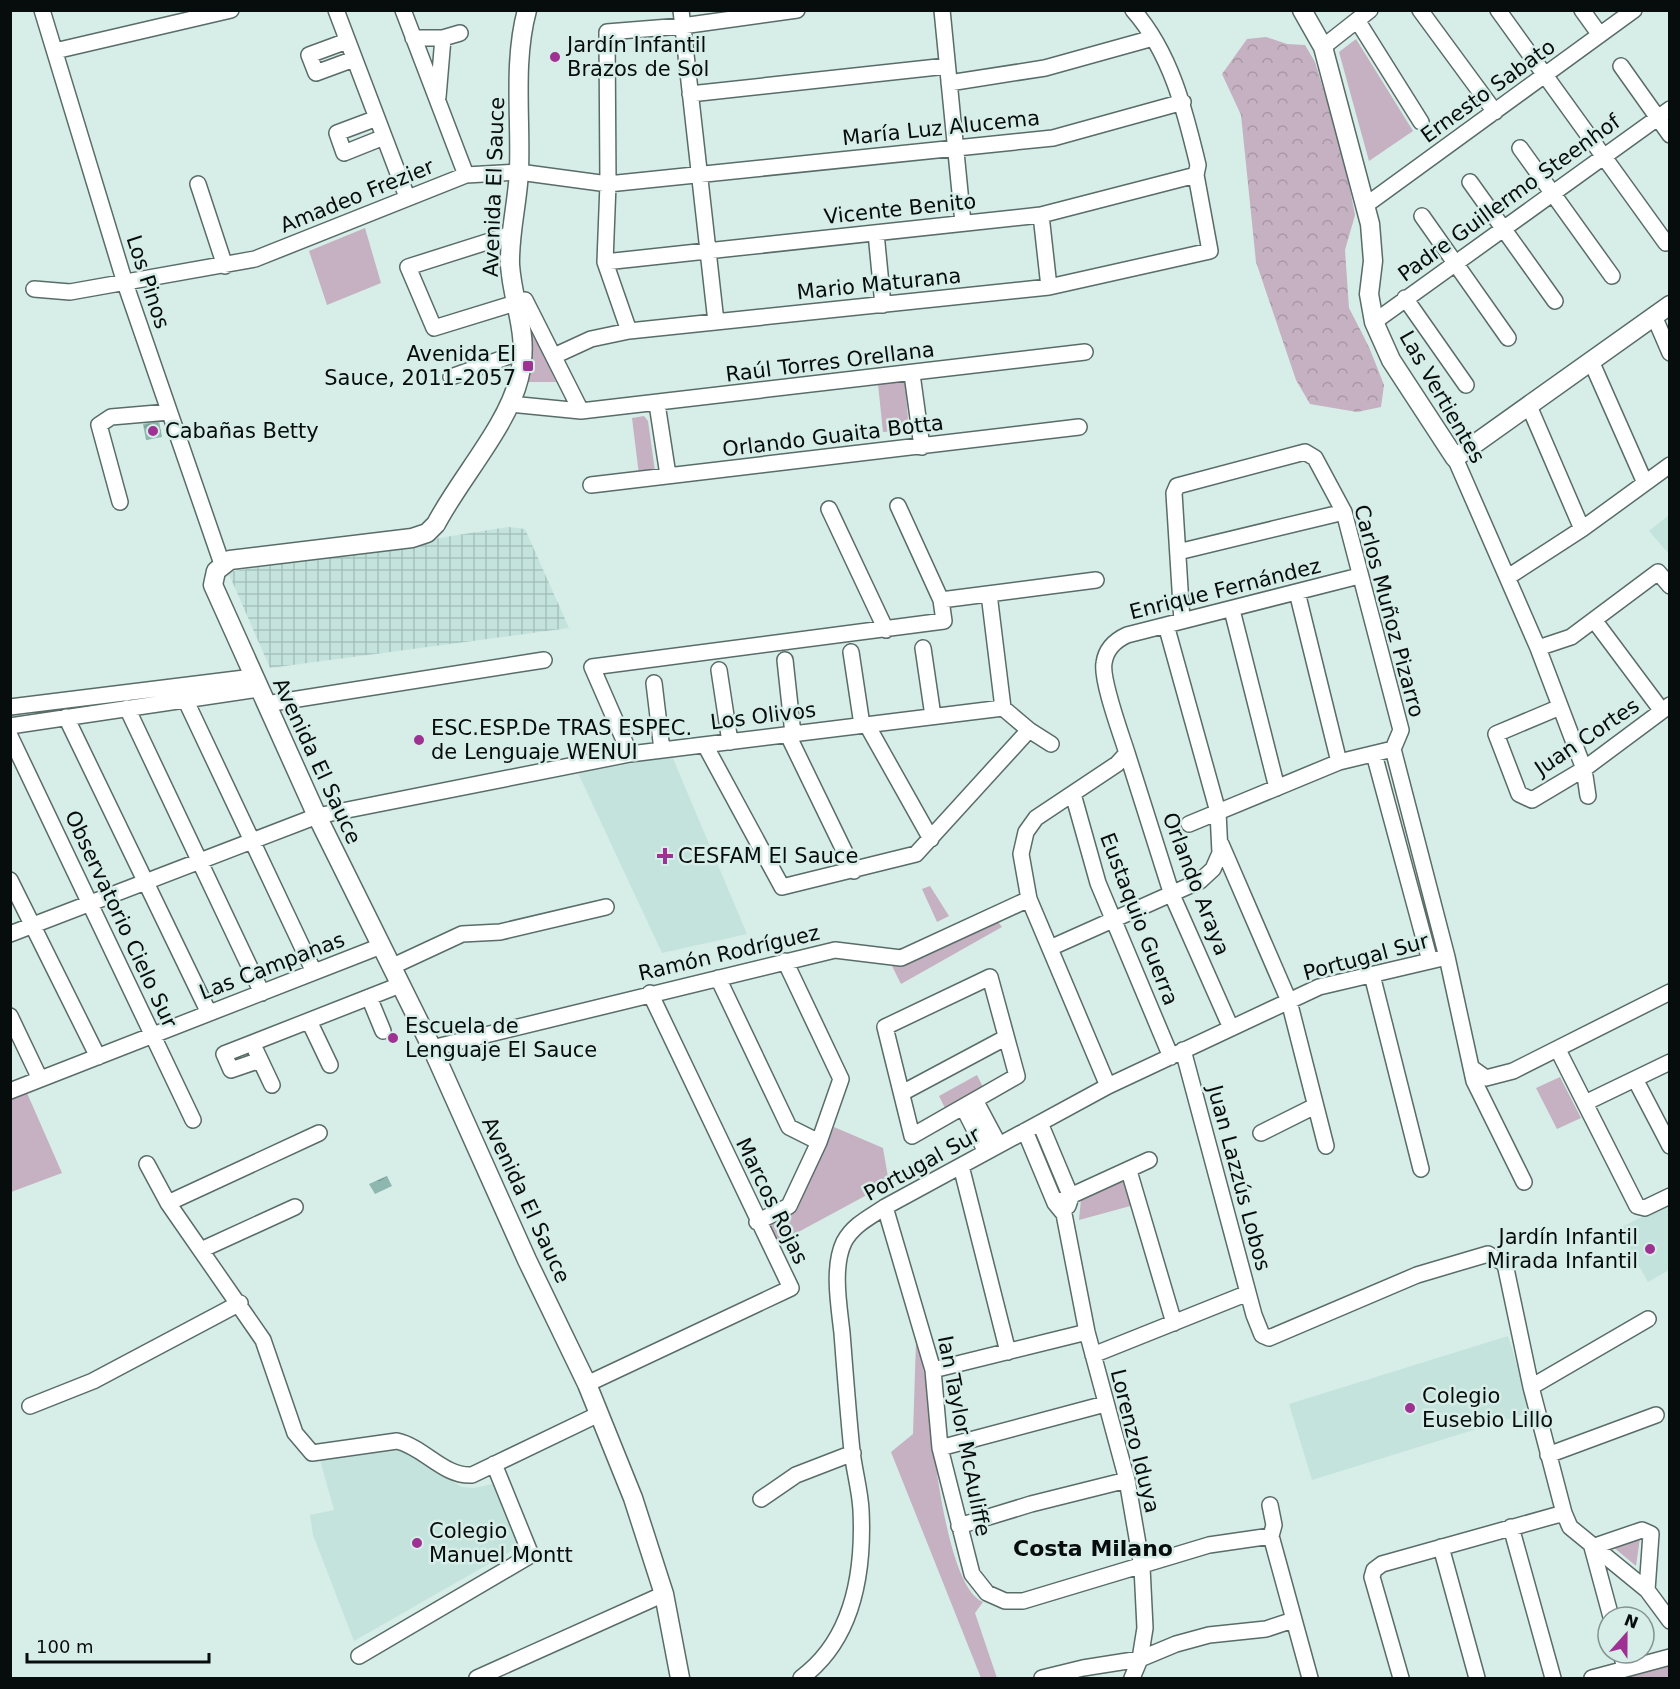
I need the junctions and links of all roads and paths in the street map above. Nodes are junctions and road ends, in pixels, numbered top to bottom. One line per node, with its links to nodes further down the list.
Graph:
1 (42, 10): 24 (street, Los Pinos)
2 (231, 10): 24 (street)
3 (336, 10): 22 (street)
4 (403, 10): 19 (street)
5 (527, 10): 42 (street, Avenida El Sauce)
6 (797, 10): 15 (street)
7 (942, 10): 26 (street)
8 (1132, 10): 21 (street)
9 (1302, 10): 23 (street, Las Vertientes)
10 (1370, 10): 16 (street)
11 (1420, 10): 33 (street)
12 (1498, 10): 28 (street)
13 (1582, 10): 18 (street)
14 (1634, 10): 18 (street, Ernesto Sabato)
15 (681, 18): 30 (street); 48 (street)
16 (1357, 20): 23 (street); 36 (street)
17 (460, 33): 20 (street)
18 (1600, 35): 28 (street, Ernesto Sabato)
19 (413, 38): 20 (street); 32 (street)
20 (443, 38): 32 (street)
21 (1153, 38): 29 (street); 31 (street)
22 (347, 41): 25 (street); 25 (street)
23 (1323, 47): 51 (street, Las Vertientes)
24 (55, 51): 64 (street, Los Pinos)
25 (354, 59): 35 (street)
26 (947, 66): 29 (street); 30 (street)
27 (1621, 66): 34 (street)
28 (1545, 75): 33 (street, Ernesto Sabato); 41 (street)
29 (949, 83): 39 (street)
30 (690, 94): 43 (street)
31 (1183, 102): 39 (street, María Luz Alucema); 45 (street)
32 (438, 104): 44 (street)
33 (1495, 112): 51 (street, Ernesto Sabato)
34 (1663, 114): 37 (street); 41 (street, Padre Guillermo Steenhof)
35 (377, 118): 38 (street); 38 (street)
36 (1421, 122)
37 (1670, 135)
38 (384, 137): 50 (street)
39 (955, 147): 43 (street, María Luz Alucema); 54 (street)
40 (1520, 148): 49 (street)
41 (1603, 157): 49 (street, Padre Guillermo Steenhof); 58 (street)
42 (519, 172): 44 (street, Amadeo Frezier); 48 (street, Amadeo Frezier); 57 (street, Avenida El Sauce)
43 (699, 173): 48 (street, Amadeo Frezier); 59 (street)
44 (466, 175): 50 (street, Amadeo Frezier)
45 (1196, 175): 52 (street, Vicente Benito); 65 (street, Mario Maturana)
46 (1470, 182): 55 (street)
47 (198, 184): 62 (street)
48 (608, 184): 60 (street)
49 (1551, 194): 55 (street, Padre Guillermo Steenhof); 63 (street)
50 (407, 197): 62 (street, Amadeo Frezier)
51 (1366, 205): 74 (street, Las Vertientes)
52 (1041, 215): 54 (street, Vicente Benito); 65 (street)
53 (1422, 216): 61 (street)
54 (963, 224): 56 (street, Vicente Benito)
55 (1502, 229): 61 (street, Padre Guillermo Steenhof); 69 (street)
56 (876, 233): 59 (street, Vicente Benito); 70 (street)
57 (512, 234): 68 (street, Avenida El Sauce); 68 (street)
58 (1666, 243)
59 (708, 251): 60 (street, Vicente Benito); 73 (street)
60 (605, 262): 75 (street)
61 (1454, 263): 67 (street, Padre Guillermo Steenhof); 76 (street)
62 (225, 266): 64 (street, Amadeo Frezier)
63 (1612, 276)
64 (125, 283): 66 (street, Amadeo Frezier); 89 (street, Los Pinos)
65 (1049, 287): 70 (street, Mario Maturana)
66 (34, 289)
67 (1405, 298): 74 (street, Padre Guillermo Steenhof); 84 (street)
68 (517, 301): 77 (street, Avenida El Sauce); 80 (street)
69 (1555, 301)
70 (884, 305): 73 (street, Mario Maturana)
71 (1670, 305): 72 (street)
72 (1654, 316): 79 (street); 81 (street)
73 (716, 322): 75 (street, Mario Maturana)
74 (1374, 322): 92 (street, Las Vertientes)
75 (629, 331): 80 (street, Mario Maturana)
76 (1508, 338)
77 (523, 351): 83 (street); 85 (street, Avenida El Sauce)
78 (1084, 352): 82 (street, Raúl Torres Orellana)
79 (1670, 353)
80 (554, 356): 88 (street)
81 (1591, 361): 87 (street); 95 (street)
82 (912, 374): 86 (street, Raúl Torres Orellana); 91 (street)
83 (451, 376)
84 (1466, 385)
85 (510, 404): 88 (street, Raúl Torres Orellana); 103 (street, Avenida El Sauce)
86 (657, 404): 88 (street, Raúl Torres Orellana); 94 (street)
87 (1529, 406): 92 (street); 101 (street)
88 (581, 411)
89 (169, 412): 97 (street); 103 (street, Los Pinos)
90 (1079, 427): 91 (street, Orlando Guaita Botta)
91 (922, 447): 94 (street, Orlando Guaita Botta)
92 (1455, 458): 105 (street, Las Vertientes)
93 (1670, 465): 95 (street)
94 (668, 475): 96 (street, Orlando Guaita Botta)
95 (1645, 483): 101 (street)
96 (591, 485)
97 (120, 502)
98 (898, 506): 110 (street)
99 (830, 509): 115 (street)
100 (1344, 512): 102 (street); 102 (street, Carlos Muñoz Pizarro); 104 (street, Carlos Muñoz Pizarro)
101 (1582, 529): 105 (street)
102 (1178, 552): 113 (street, Carlos Muñoz Pizarro)
103 (222, 564): 123 (street, Avenida El Sauce)
104 (1359, 576): 108 (street, Enrique Fernández); 140 (street, Carlos Muñoz Pizarro)
105 (1508, 577): 117 (street, Las Vertientes)
106 (1096, 580): 109 (street)
107 (1670, 586): 112 (street)
108 (1297, 592): 111 (street, Enrique Fernández); 145 (street)
109 (989, 594): 110 (street); 128 (street)
110 (941, 600): 115 (street)
111 (1232, 610): 113 (street, Enrique Fernández); 147 (street)
112 (1594, 620): 117 (street); 129 (street)
113 (1182, 621): 114 (street, Enrique Fernández)
114 (1166, 625): 142 (street, Enrique Fernández); 150 (street)
115 (886, 630): 143 (street)
116 (923, 648): 130 (street)
117 (1538, 648): 126 (street, Las Vertientes)
118 (851, 652): 132 (street)
119 (544, 660): 123 (street)
120 (785, 660): 135 (street)
121 (719, 670): 137 (street)
122 (654, 683): 141 (street)
123 (260, 690): 124 (street); 125 (street); 151 (street, Avenida El Sauce)
124 (186, 701): 127 (street); 154 (street)
125 (10, 707)
126 (1560, 707): 146 (street, Las Vertientes); 146 (street, Juan Cortes)
127 (127, 708): 131 (street); 156 (street)
128 (1003, 708): 130 (street, Los Olivos); 134 (street)
129 (1666, 708): 146 (street, Juan Cortes)
130 (933, 716): 132 (street, Los Olivos)
131 (66, 717): 133 (street); 159 (street)
132 (865, 725): 135 (street, Los Olivos); 153 (street)
133 (10, 726)
134 (1029, 730): 138 (street); 153 (street)
135 (791, 734): 137 (street, Los Olivos); 157 (street)
136 (10, 736): 162 (street, Observatorio Cielo Sur)
137 (730, 742): 139 (street, Los Olivos)
138 (1052, 744)
139 (705, 745): 141 (street, Los Olivos); 157 (street)
140 (1394, 749): 144 (street); 169 (street, Carlos Muñoz Pizarro)
141 (662, 750): 143 (street, Los Olivos)
142 (1127, 753): 148 (street); 160 (street, Orlando Araya)
143 (630, 754): 151 (street, Los Olivos)
144 (1374, 754): 145 (street); 171 (street)
145 (1339, 762): 147 (street)
146 (1584, 769): 149 (street, Las Vertientes)
147 (1277, 788): 150 (street)
148 (1073, 794): 161 (street); 164 (street, Eustaquio Guerra)
149 (1588, 796)
150 (1218, 812): 152 (street); 155 (street)
151 (317, 816): 154 (street, Los Olivos); 167 (street, Avenida El Sauce)
152 (1189, 824)
153 (931, 839): 157 (street)
154 (252, 841): 156 (street, Los Olivos); 173 (street)
155 (1221, 844): 160 (street); 181 (street)
156 (200, 861): 159 (street, Los Olivos); 178 (street)
157 (854, 871)
158 (10, 880): 165 (street)
159 (146, 882): 162 (street, Los Olivos); 182 (street)
160 (1172, 895): 164 (street); 185 (street, Orlando Araya)
161 (1029, 899): 168 (street); 170 (street, Ramón Rodríguez)
162 (90, 904): 165 (street, Los Olivos); 187 (street, Observatorio Cielo Sur)
163 (606, 907): 172 (street)
164 (1114, 921): 168 (street); 192 (street, Eustaquio Guerra)
165 (33, 925): 166 (street, Los Olivos); 193 (street)
166 (10, 934)
167 (381, 946): 172 (street, Avenida El Sauce); 173 (street, Las Campanas)
168 (1050, 948): 201 (street)
169 (1448, 957): 171 (street, Portugal Sur); 197 (street, Carlos Muñoz Pizarro)
170 (785, 961): 175 (street, Ramón Rodríguez); 212 (street)
171 (1430, 961): 174 (street, Portugal Sur)
172 (391, 967): 176 (street, Avenida El Sauce)
173 (314, 972): 178 (street, Las Campanas)
174 (1372, 975): 181 (street, Portugal Sur); 219 (street)
175 (718, 978): 179 (street, Ramón Rodríguez); 212 (street)
176 (400, 985): 180 (street); 190 (street, Avenida El Sauce)
177 (1670, 992): 191 (street)
178 (262, 993): 182 (street, Las Campanas)
179 (650, 993): 190 (street, Ramón Rodríguez); 228 (street, Marcos Rojas)
180 (369, 997): 184 (street); 186 (street)
181 (1289, 1001): 185 (street, Portugal Sur); 206 (street)
182 (209, 1013): 187 (street, Las Campanas)
183 (10, 1016): 198 (street)
184 (309, 1021): 189 (street); 196 (street)
185 (1231, 1028): 192 (street, Portugal Sur)
186 (382, 1031)
187 (153, 1035): 193 (street, Las Campanas); 207 (street, Observatorio Cielo Sur)
188 (1005, 1038): 203 (street); 203 (street); 205 (street)
189 (252, 1043): 194 (street); 194 (street)
190 (432, 1048): 238 (street, Avenida El Sauce)
191 (1558, 1050): 197 (street); 204 (street)
192 (1177, 1053): 201 (street, Portugal Sur); 230 (street, Juan Lazzús Lobos)
193 (98, 1057): 198 (street, Las Campanas)
194 (260, 1060): 200 (street)
195 (1670, 1062): 199 (street)
196 (330, 1065)
197 (1472, 1068): 221 (street, Carlos Muñoz Pizarro)
198 (40, 1079): 202 (street, Las Campanas)
199 (1635, 1079): 204 (street); 214 (street)
200 (272, 1085)
201 (1108, 1086): 208 (street, Portugal Sur)
202 (10, 1091)
203 (902, 1093): 205 (street)
204 (1585, 1103): 222 (street)
205 (969, 1104): 215 (street)
206 (1315, 1106): 211 (street); 213 (street)
207 (193, 1120)
208 (1040, 1123): 209 (street, Portugal Sur); 223 (street)
209 (1025, 1131): 215 (street, Portugal Sur); 227 (street, Lorenzo Iduya)
210 (319, 1133): 224 (street)
211 (1261, 1133)
212 (819, 1142): 228 (street)
213 (1326, 1146)
214 (1670, 1146)
215 (993, 1149): 218 (street, Portugal Sur)
216 (1149, 1160): 220 (street)
217 (147, 1164): 224 (street)
218 (961, 1166): 226 (street, Portugal Sur); 235 (street)
219 (1421, 1170)
220 (1129, 1171): 223 (street); 233 (street)
221 (1524, 1182)
222 (1670, 1196)
223 (1071, 1197): 227 (street)
224 (168, 1203): 229 (street)
225 (296, 1207): 229 (street)
226 (885, 1207): 237 (street, Ian Taylor McAuliffe); 245 (street, Portugal Sur)
227 (1060, 1209): 234 (street, Lorenzo Iduya)
228 (757, 1222): 238 (street, Marcos Rojas)
229 (201, 1250): 231 (street)
230 (1248, 1293): 233 (street); 239 (street, Juan Lazzús Lobos)
231 (240, 1303): 241 (street); 247 (street)
232 (1648, 1319): 239 (street)
233 (1174, 1323): 236 (street)
234 (1087, 1332): 235 (street); 236 (street, Lorenzo Iduya)
235 (1008, 1352): 237 (street)
236 (1093, 1355): 240 (street, Lorenzo Iduya)
237 (933, 1370): 244 (street, Ian Taylor McAuliffe)
238 (587, 1384): 242 (street, Avenida El Sauce)
239 (1531, 1387): 246 (street)
240 (1105, 1404): 244 (street); 248 (street, Lorenzo Iduya)
241 (30, 1406)
242 (599, 1414): 247 (street); 259 (street, Avenida El Sauce)
243 (1656, 1415): 246 (street)
244 (940, 1448): 252 (street, Ian Taylor McAuliffe)
245 (853, 1453): 249 (street); 270 (street, Portugal Sur)
246 (1548, 1455): 251 (street)
247 (494, 1464): 263 (street)
248 (1127, 1480): 252 (street); 257 (street, Lorenzo Iduya)
249 (761, 1498)
250 (1270, 1505): 254 (street)
251 (1564, 1513): 253 (street); 256 (street)
252 (959, 1526): 257 (street, Ian Taylor McAuliffe)
253 (1511, 1527): 255 (street); 276 (street)
254 (1272, 1536): 257 (street, Ian Taylor McAuliffe); 261 (street)
255 (1441, 1547): 274 (street); 275 (street)
256 (1592, 1547): 258 (street); 258 (street); 260 (street)
257 (1142, 1567): 265 (street, Lorenzo Iduya)
258 (1647, 1590): 262 (street)
259 (664, 1594): 268 (street); 269 (street, Avenida El Sauce)
260 (1608, 1605)
261 (1293, 1620): 265 (street); 273 (street)
262 (1670, 1621)
263 (359, 1656)
264 (1670, 1657): 267 (street)
265 (1140, 1659): 271 (street); 272 (street, Lorenzo Iduya)
266 (1624, 1665): 267 (street)
267 (1625, 1670): 277 (street)
268 (477, 1678)
269 (680, 1678)
270 (801, 1678)
271 (1042, 1678)
272 (1132, 1678)
273 (1310, 1678)
274 (1401, 1678)
275 (1477, 1678)
276 (1553, 1678)
277 (1593, 1678)

